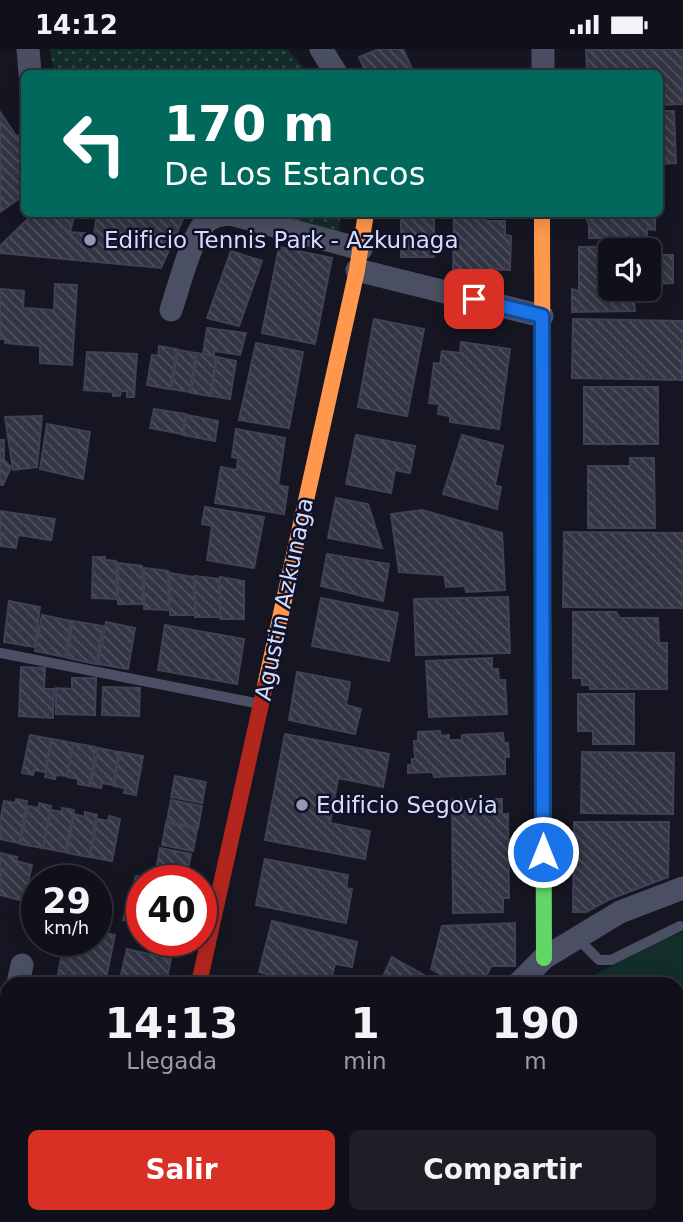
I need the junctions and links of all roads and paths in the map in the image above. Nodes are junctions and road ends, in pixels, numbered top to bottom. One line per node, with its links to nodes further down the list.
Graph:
1 (28, 49): 4 (street)
2 (321, 49): 5 (street)
3 (543, 49): 6 (street)
4 (30, 70)
5 (334, 70)
6 (543, 70)
7 (214, 217): 12 (street)
8 (239, 217): 11 (street)
9 (365, 217): 11 (street, Agustin Azkunaga)
10 (542, 217): 13 (street)
11 (359, 259): 13 (street); 15 (street, Agustin Azkunaga)
12 (171, 310)
13 (542, 316): 19 (street)
14 (1, 653): 15 (lane)
15 (261, 704): 20 (street, Agustin Azkunaga)
16 (683, 888): 18 (street)
17 (680, 926): 18 (lane)
18 (577, 938): 19 (street)
19 (544, 958): 21 (street)
20 (200, 977)
21 (525, 977)

